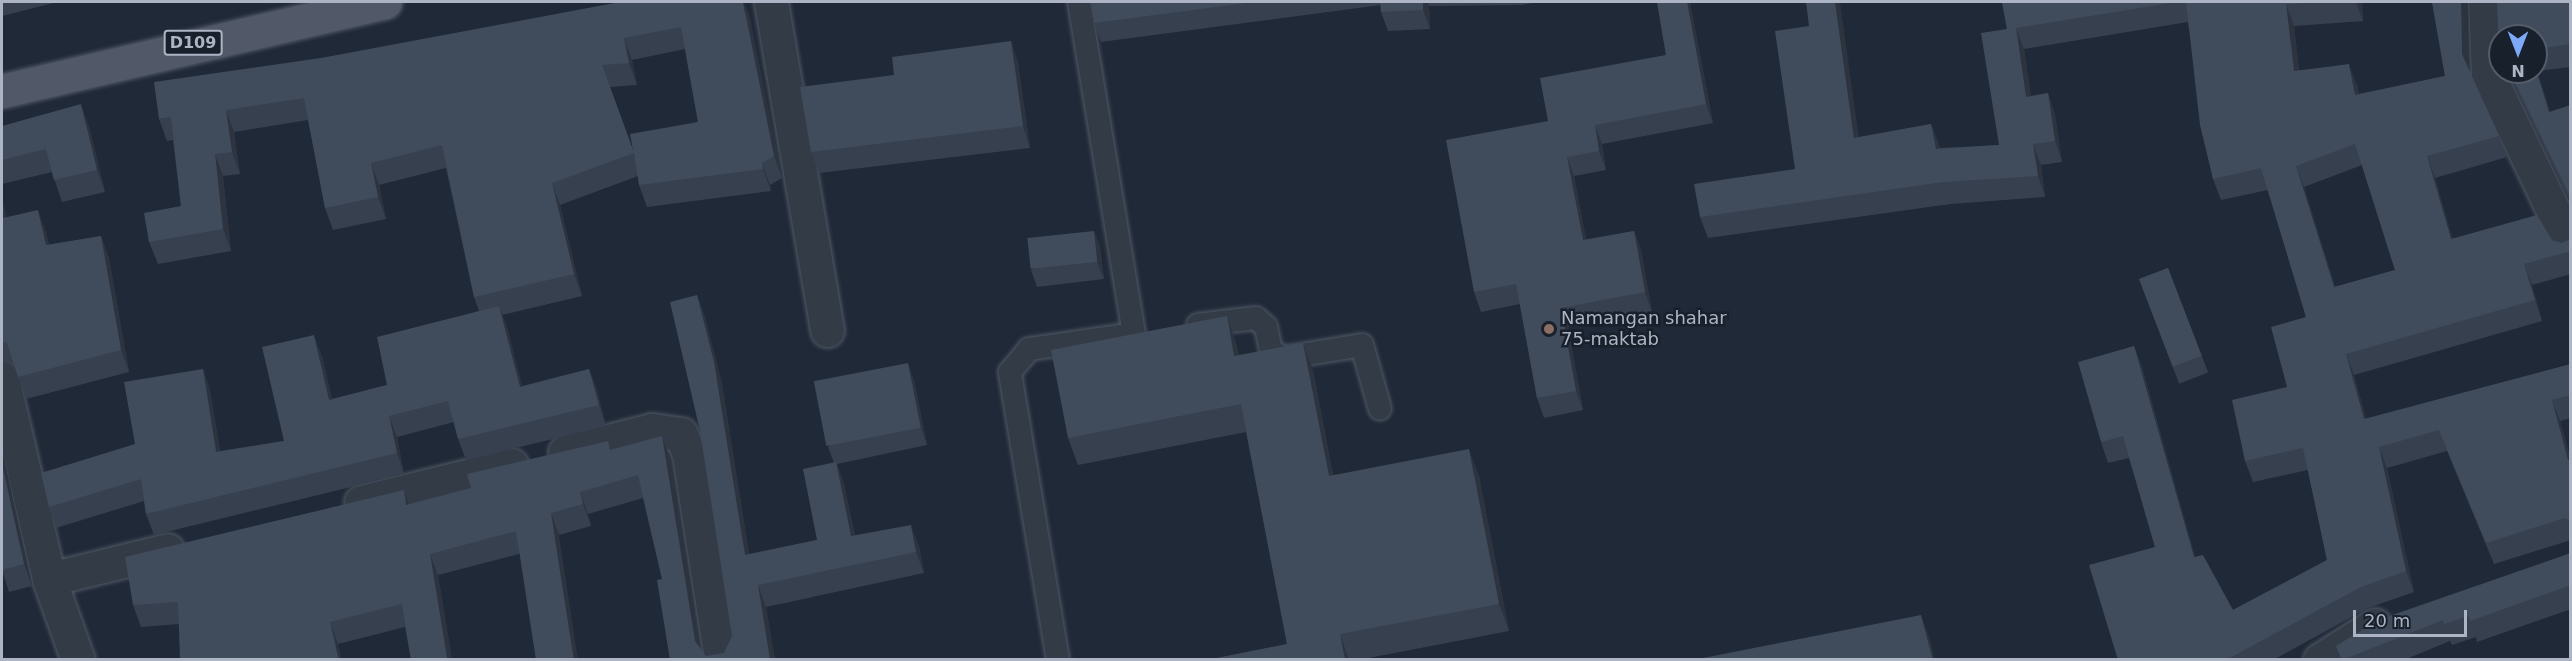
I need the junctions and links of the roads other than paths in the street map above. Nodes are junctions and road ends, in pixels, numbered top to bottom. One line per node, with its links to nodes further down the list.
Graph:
1 (385, 2): 5 (main road, D109)
2 (771, 2): 8 (street)
3 (1079, 2): 10 (lane)
4 (2485, 2): 6 (street)
5 (2, 91)
6 (2571, 246)
7 (1180, 328): 12 (lane)
8 (827, 330)
9 (1157, 331): 10 (lane)
10 (1134, 334): 19 (lane)
11 (2, 378): 15 (street)
12 (1380, 409)
13 (327, 510): 18 (street)
14 (200, 542): 15 (street)
15 (49, 579): 17 (street)
16 (2400, 616): 20 (street)
17 (78, 660)
18 (721, 660)
19 (1058, 660)
20 (2320, 660)

